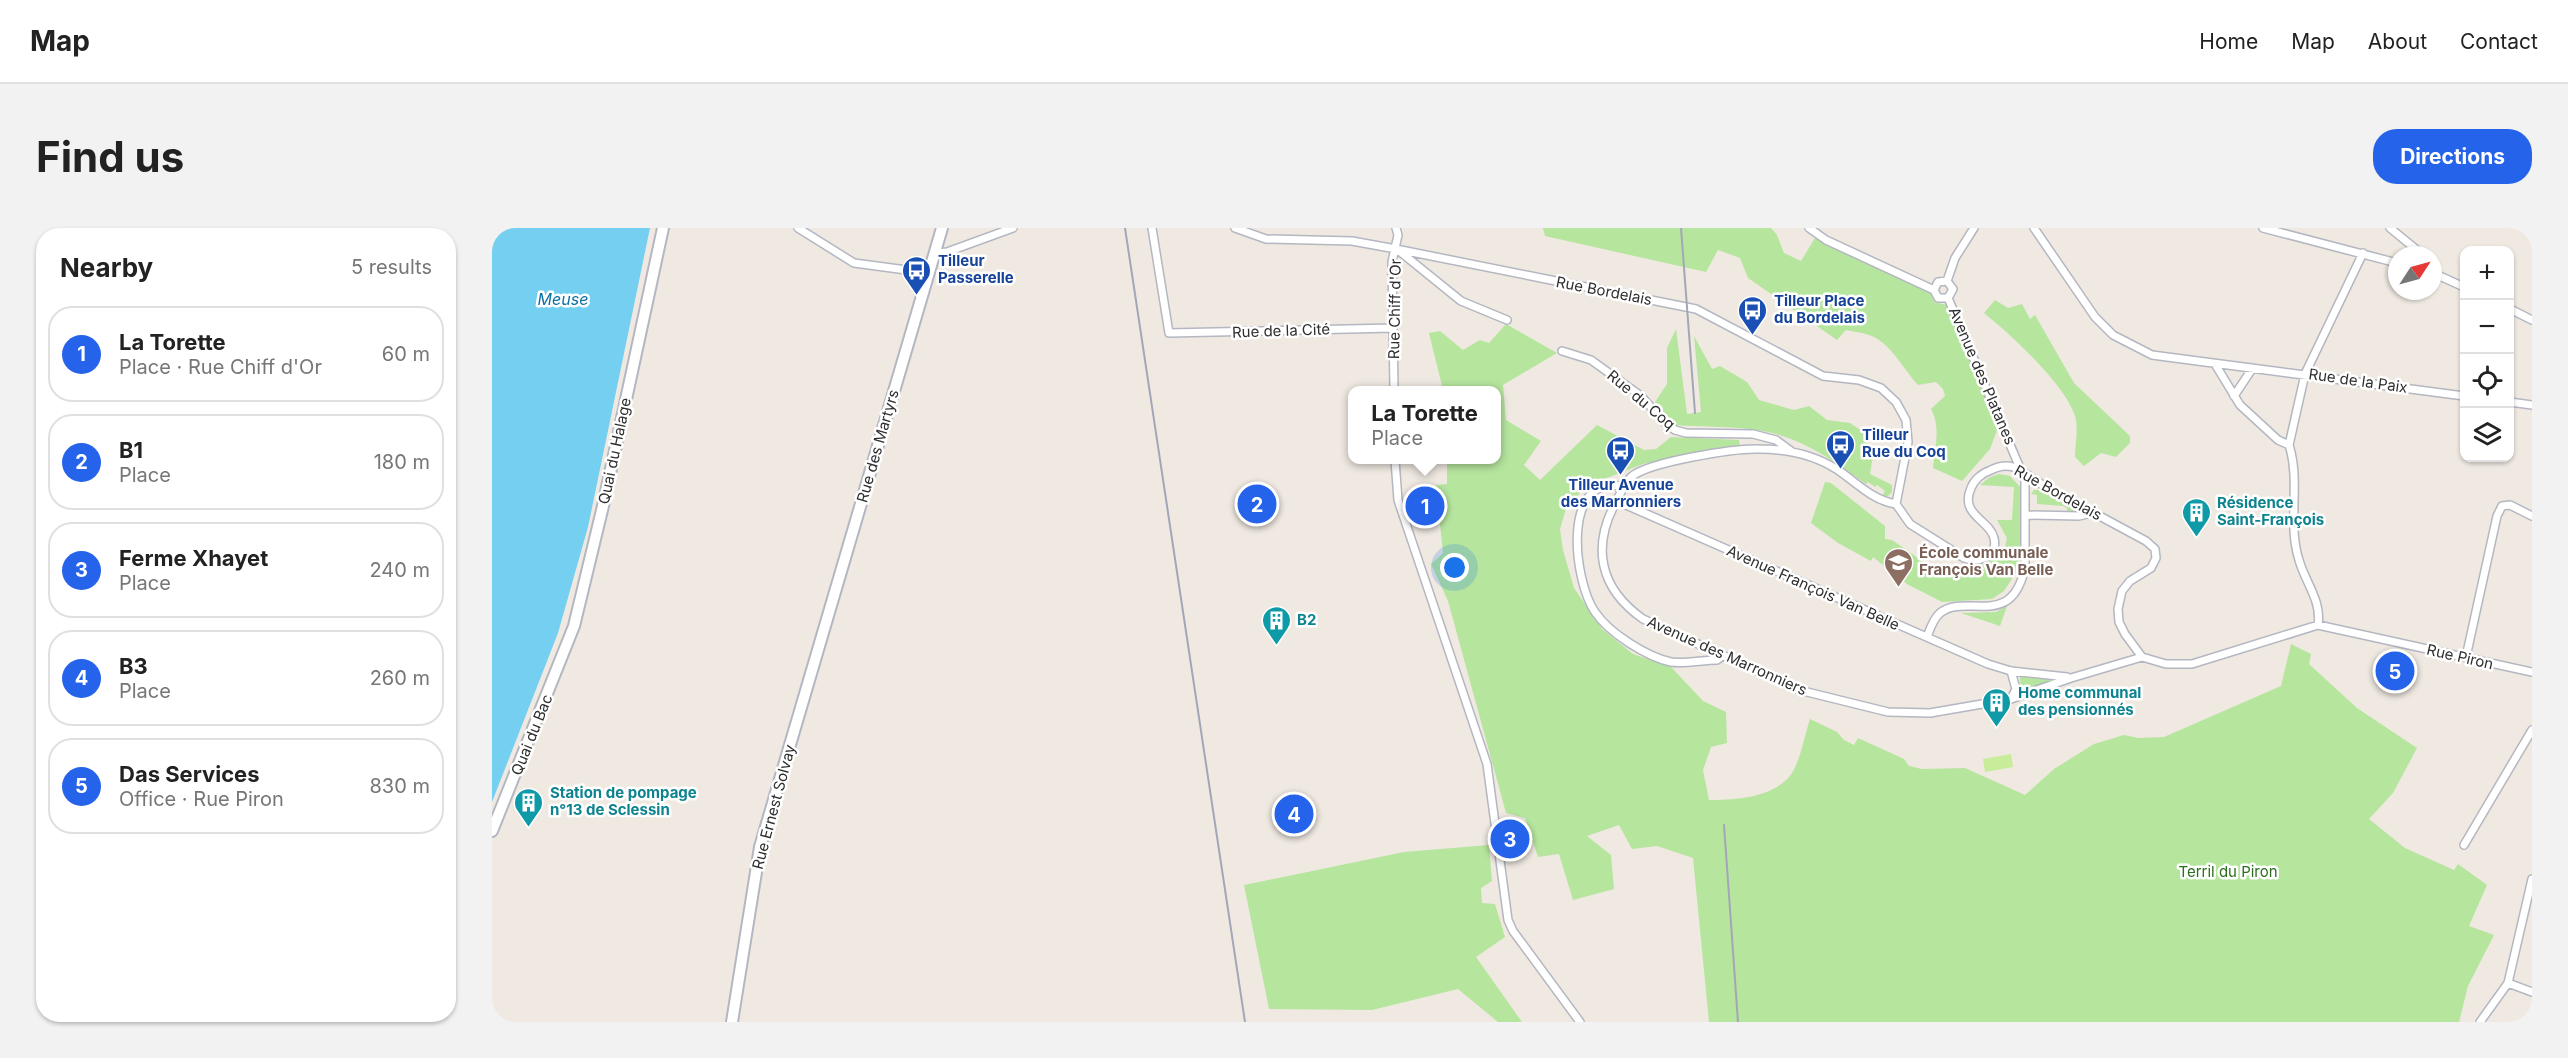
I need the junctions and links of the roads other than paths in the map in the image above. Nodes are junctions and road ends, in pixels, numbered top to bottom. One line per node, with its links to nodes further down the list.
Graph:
1 (663, 228): 54 (street, Quai du Halage)
2 (798, 228): 18 (street)
3 (942, 228): 16 (street, Rue des Martyrs)
4 (1013, 228): 16 (street)
5 (1152, 228): 27 (street, Rue de la Cité)
6 (1235, 228): 14 (street, Rue Bordelais)
7 (1396, 228): 14 (street, Rue Chiff d'Or)
8 (1809, 228): 22 (street)
9 (1974, 228): 20 (street)
10 (2034, 228): 29 (street, Rue de la Paix)
11 (2263, 228): 15 (street)
12 (2390, 228): 13 (street)
13 (2412, 246)
14 (1396, 249): 25 (street); 27 (street, Rue Chiff d'Or); 43 (street, Rue Bordelais)
15 (2363, 252): 17 (street); 31 (street)
16 (936, 253): 18 (street, Rue des Martyrs)
17 (2388, 260)
18 (929, 273): 52 (street, Rue des Martyrs)
19 (2442, 276): 21 (street)
20 (1947, 281): 22 (street); 23 (street)
21 (2460, 285)
22 (1934, 290): 23 (street)
23 (1948, 298): 40 (street, Avenue des Platanes)
24 (2514, 311): 26 (street)
25 (1507, 320)
26 (2532, 320)
27 (1393, 328): 32 (street, Rue Chiff d'Or)
28 (1562, 351): 38 (street, Rue du Coq)
29 (2215, 364): 30 (street, Rue de la Paix); 34 (street)
30 (2252, 369): 31 (street, Rue de la Paix); 34 (street)
31 (2305, 374): 33 (street, Rue de la Paix); 37 (street)
32 (1394, 386)
33 (2460, 395)
34 (2234, 396): 37 (street)
35 (2514, 403): 36 (street)
36 (2532, 405)
37 (2289, 445): 47 (street)
38 (1792, 451): 41 (street, Avenue des Marronniers); 43 (street, Avenue des Marronniers)
39 (1395, 464): 65 (street)
40 (2022, 470): 43 (street, Rue Bordelais); 44 (street, Rue Bordelais); 45 (street, Avenue des Platanes)
41 (1624, 486): 42 (street, Avenue des Marronniers); 49 (street)
42 (1617, 501): 48 (street, Avenue François Van Belle); 49 (street, Avenue des Marronniers)
43 (1896, 504)
44 (2089, 510): 45 (street); 50 (street, Rue Bordelais)
45 (2026, 515): 48 (street, Avenue des Platanes)
46 (2532, 516): 51 (street)
47 (2318, 625): 50 (street); 51 (street, Rue Piron)
48 (1927, 637): 53 (street, Avenue François Van Belle)
49 (1722, 656): 57 (street, Avenue des Marronniers)
50 (2142, 657): 56 (street, Avenue des Marronniers)
51 (2466, 657): 55 (street, Rue Piron)
52 (814, 665): 64 (street, Rue Ernest Solvay)
53 (2011, 671): 56 (street, Avenue François Van Belle); 57 (street)
54 (557, 672): 59 (street, Quai du Bac)
55 (2532, 672)
56 (2071, 678): 57 (street, Avenue des Marronniers)
57 (2012, 699)
58 (2532, 730): 60 (street)
59 (492, 831)
60 (2464, 845)
61 (2532, 879): 62 (street)
62 (2508, 983): 63 (street); 66 (street)
63 (2532, 992)
64 (732, 1022)
65 (1580, 1022)
66 (2480, 1022)

